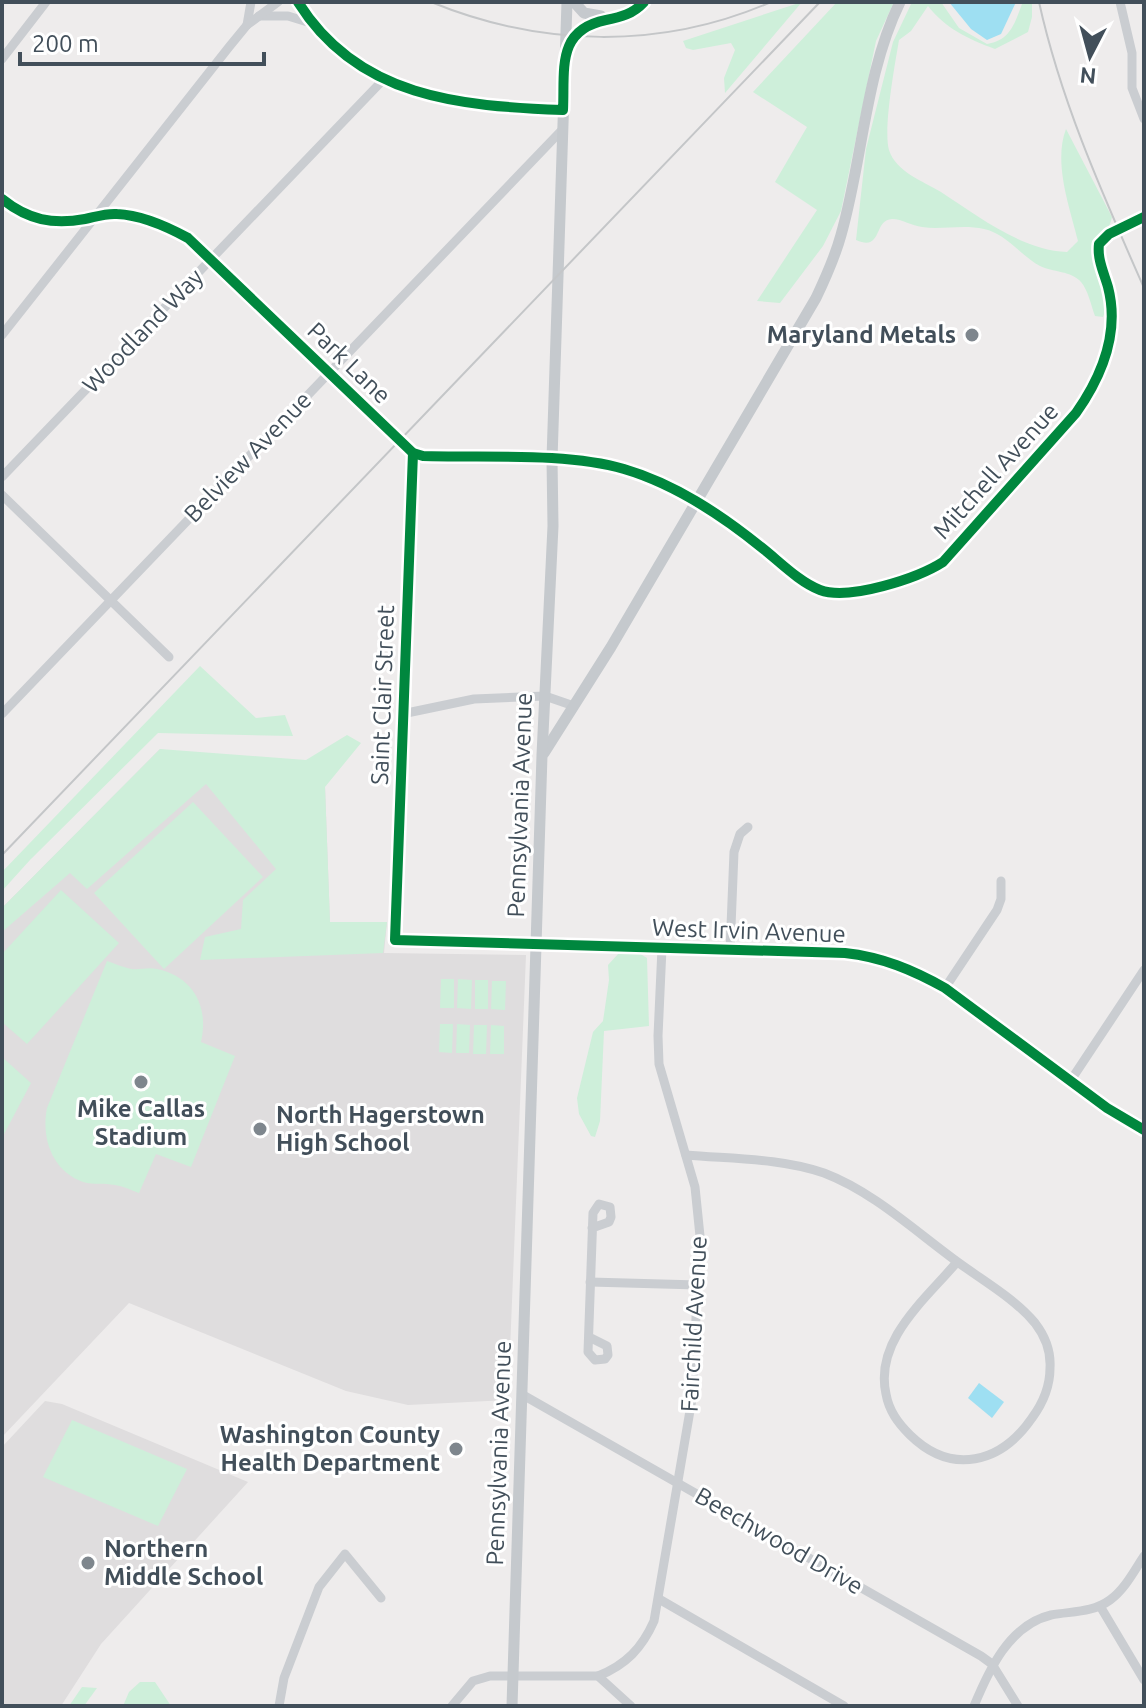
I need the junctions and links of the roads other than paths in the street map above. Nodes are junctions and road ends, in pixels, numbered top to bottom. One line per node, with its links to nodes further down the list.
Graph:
1 (46, 2): 15 (street)
2 (251, 2): 13 (street)
3 (278, 2): 10 (street)
4 (298, 2): 12 (street)
5 (567, 2): 14 (main road, Pennsylvania Avenue)
6 (574, 2): 11 (main road)
7 (644, 2): 11 (main road)
8 (900, 2): 32 (main road)
9 (1120, 2): 18 (street)
10 (259, 16): 12 (street); 13 (street)
11 (622, 17): 14 (main road)
12 (314, 24): 16 (street)
13 (247, 25): 21 (street)
14 (565, 57): 17 (main road, Pennsylvania Avenue)
15 (2, 59)
16 (383, 80): 17 (street); 25 (street, Woodland Way)
17 (563, 110): 19 (main road, Pennsylvania Avenue)
18 (1144, 119)
19 (561, 131): 27 (street, Belview Avenue); 29 (main road, Pennsylvania Avenue)
20 (2, 199): 21 (street, Park Lane)
21 (95, 217): 25 (street, Park Lane); 26 (street)
22 (1144, 217): 23 (street)
23 (1131, 224)
24 (1109, 234): 32 (street, Mitchell Avenue)
25 (212, 259): 27 (street, Park Lane); 30 (street, Woodland Way)
26 (2, 335)
27 (329, 373): 28 (street, Park Lane); 33 (street, Belview Avenue)
28 (413, 453): 29 (street); 38 (street, Saint Clair Street)
29 (552, 459): 32 (street); 35 (main road, Pennsylvania Avenue)
30 (2, 477)
31 (2, 495): 33 (street)
32 (696, 499): 36 (main road)
33 (112, 600): 34 (street); 37 (street, Belview Avenue)
34 (169, 657)
35 (545, 696): 36 (street); 38 (street); 39 (main road, Pennsylvania Avenue)
36 (574, 706): 39 (main road)
37 (2, 714)
38 (402, 714): 42 (street, Saint Clair Street)
39 (542, 755): 43 (main road, Pennsylvania Avenue)
40 (748, 827): 45 (street)
41 (1001, 881): 47 (street)
42 (395, 940): 43 (street, West Irvin Avenue)
43 (538, 944): 44 (street, West Irvin Avenue); 56 (main road, Pennsylvania Avenue)
44 (662, 948): 45 (street, West Irvin Avenue); 50 (street, Fairchild Avenue)
45 (730, 951): 47 (street, West Irvin Avenue)
46 (1142, 977): 48 (street)
47 (945, 988): 48 (street, West Irvin Avenue)
48 (1071, 1080): 49 (street, West Irvin Avenue)
49 (1144, 1130)
50 (686, 1155): 52 (street); 54 (street, Fairchild Avenue)
51 (592, 1228): 53 (street)
52 (957, 1262): 52 (street)
53 (590, 1282): 54 (street); 55 (street)
54 (698, 1285): 57 (street, Fairchild Avenue)
55 (589, 1337)
56 (523, 1395): 57 (street, Beechwood Drive); 63 (main road, Pennsylvania Avenue)
57 (678, 1484): 60 (street, Fairchild Avenue); 62 (street, Beechwood Drive)
58 (1144, 1556): 61 (street)
59 (381, 1598): 66 (street)
60 (659, 1599): 64 (street, Fairchild Avenue); 70 (street)
61 (1100, 1606): 62 (street); 65 (street)
62 (992, 1664): 71 (street); 72 (street, Beechwood Drive)
63 (514, 1676): 64 (street); 67 (street); 68 (main road, Pennsylvania Avenue)
64 (598, 1676): 69 (street)
65 (1144, 1680)
66 (279, 1706)
67 (452, 1706)
68 (512, 1706)
69 (631, 1706)
70 (844, 1706)
71 (974, 1706)
72 (1018, 1706)

